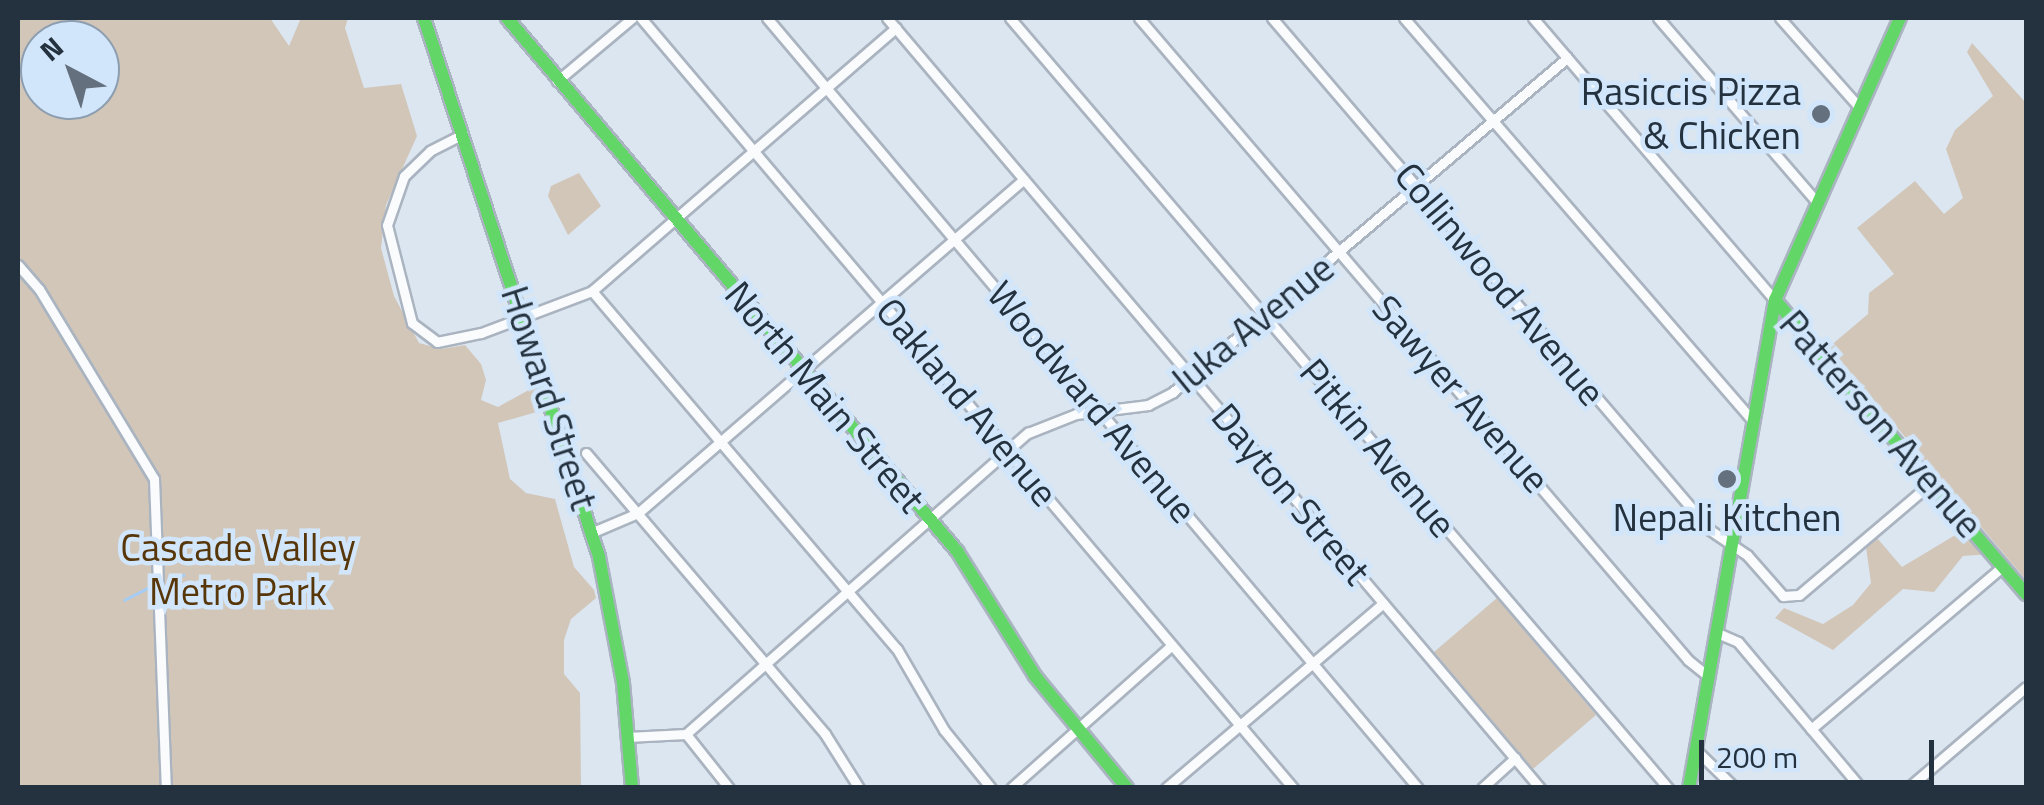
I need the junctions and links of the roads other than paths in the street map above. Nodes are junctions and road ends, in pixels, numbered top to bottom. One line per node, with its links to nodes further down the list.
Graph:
1 (424, 18): 21 (main road, Howard Street)
2 (506, 18): 17 (main road, North Main Street)
3 (632, 18): 17 (street)
4 (640, 18): 22 (street, Oakland Avenue)
5 (767, 18): 18 (street, Woodward Avenue)
6 (887, 18): 15 (street, Dayton Street)
7 (1010, 18): 34 (street, Pitkin Avenue)
8 (1139, 18): 28 (street, Sawyer Avenue)
9 (1272, 18): 24 (street, Collinwood Avenue)
10 (1404, 18): 20 (street)
11 (1533, 18): 16 (street)
12 (1658, 18): 25 (street)
13 (1780, 18): 19 (street)
14 (1900, 18): 19 (main road)
15 (896, 28): 18 (street); 23 (street, Dayton Street)
16 (1567, 58): 20 (street, Iuka Avenue); 32 (street)
17 (558, 81): 26 (main road, North Main Street)
18 (825, 87): 22 (street); 27 (street, Woodward Avenue)
19 (1860, 107): 25 (main road)
20 (1492, 122): 24 (street, Iuka Avenue); 38 (street)
21 (464, 134): 33 (main road, Howard Street); 33 (street)
22 (752, 149): 26 (street); 31 (street, Oakland Avenue)
23 (1024, 179): 27 (street); 36 (street, Dayton Street)
24 (1416, 187): 28 (street, Iuka Avenue); 46 (street, Collinwood Avenue)
25 (1816, 201): 32 (main road)
26 (674, 218): 30 (street); 35 (main road, North Main Street)
27 (952, 236): 31 (street); 37 (street, Woodward Avenue)
28 (1340, 252): 34 (street, Iuka Avenue); 55 (street, Sawyer Avenue)
29 (18, 265): 64 (street)
30 (592, 291): 33 (street); 39 (street)
31 (879, 298): 35 (street); 40 (street, Oakland Avenue)
32 (1775, 300): 38 (main road); 42 (main road, Patterson Avenue)
33 (523, 316): 45 (main road, Howard Street)
34 (1265, 316): 36 (street, Iuka Avenue); 76 (street, Pitkin Avenue)
35 (801, 368): 39 (street); 44 (main road, North Main Street)
36 (1193, 377): 37 (street, Iuka Avenue); 50 (street, Dayton Street)
37 (1102, 412): 40 (street, Iuka Avenue); 53 (street, Woodward Avenue)
38 (1753, 421): 46 (main road)
39 (720, 440): 43 (street); 48 (street)
40 (1006, 449): 44 (street, Iuka Avenue); 52 (street, Oakland Avenue)
41 (586, 453): 43 (street)
42 (1931, 482): 46 (street, Collinwood Avenue); 47 (main road, Patterson Avenue)
43 (638, 514): 45 (street); 54 (street)
44 (928, 518): 48 (street, Iuka Avenue); 59 (main road, North Main Street)
45 (593, 532): 61 (main road, Howard Street)
46 (1731, 546): 51 (main road)
47 (2003, 566): 49 (main road, Patterson Avenue); 58 (street)
48 (846, 590): 54 (street, Iuka Avenue); 68 (street)
49 (2026, 594)
50 (1383, 603): 53 (street); 63 (street, Dayton Street)
51 (1715, 632): 55 (main road); 58 (street)
52 (1171, 646): 57 (street, Oakland Avenue); 59 (street)
53 (1313, 663): 57 (street); 73 (street, Woodward Avenue)
54 (765, 664): 60 (street, Iuka Avenue); 67 (street)
55 (1708, 676): 62 (main road)
56 (2026, 687): 80 (street)
57 (1240, 725): 71 (street); 72 (street, Oakland Avenue)
58 (1811, 728): 79 (street)
59 (1077, 729): 69 (street); 70 (main road, North Main Street)
60 (686, 734): 61 (street); 66 (street)
61 (627, 737): 65 (main road, Howard Street)
62 (1696, 750): 77 (main road); 78 (street)
63 (1516, 758): 74 (street); 75 (street, Dayton Street)
64 (166, 788)
65 (632, 788)
66 (729, 788)
67 (859, 788)
68 (991, 788)
69 (1011, 788)
70 (1127, 788)
71 (1166, 788)
72 (1293, 788)
73 (1418, 788)
74 (1482, 788)
75 (1540, 788)
76 (1668, 788)
77 (1689, 788)
78 (1736, 788)
79 (1862, 788)
80 (1908, 788)

